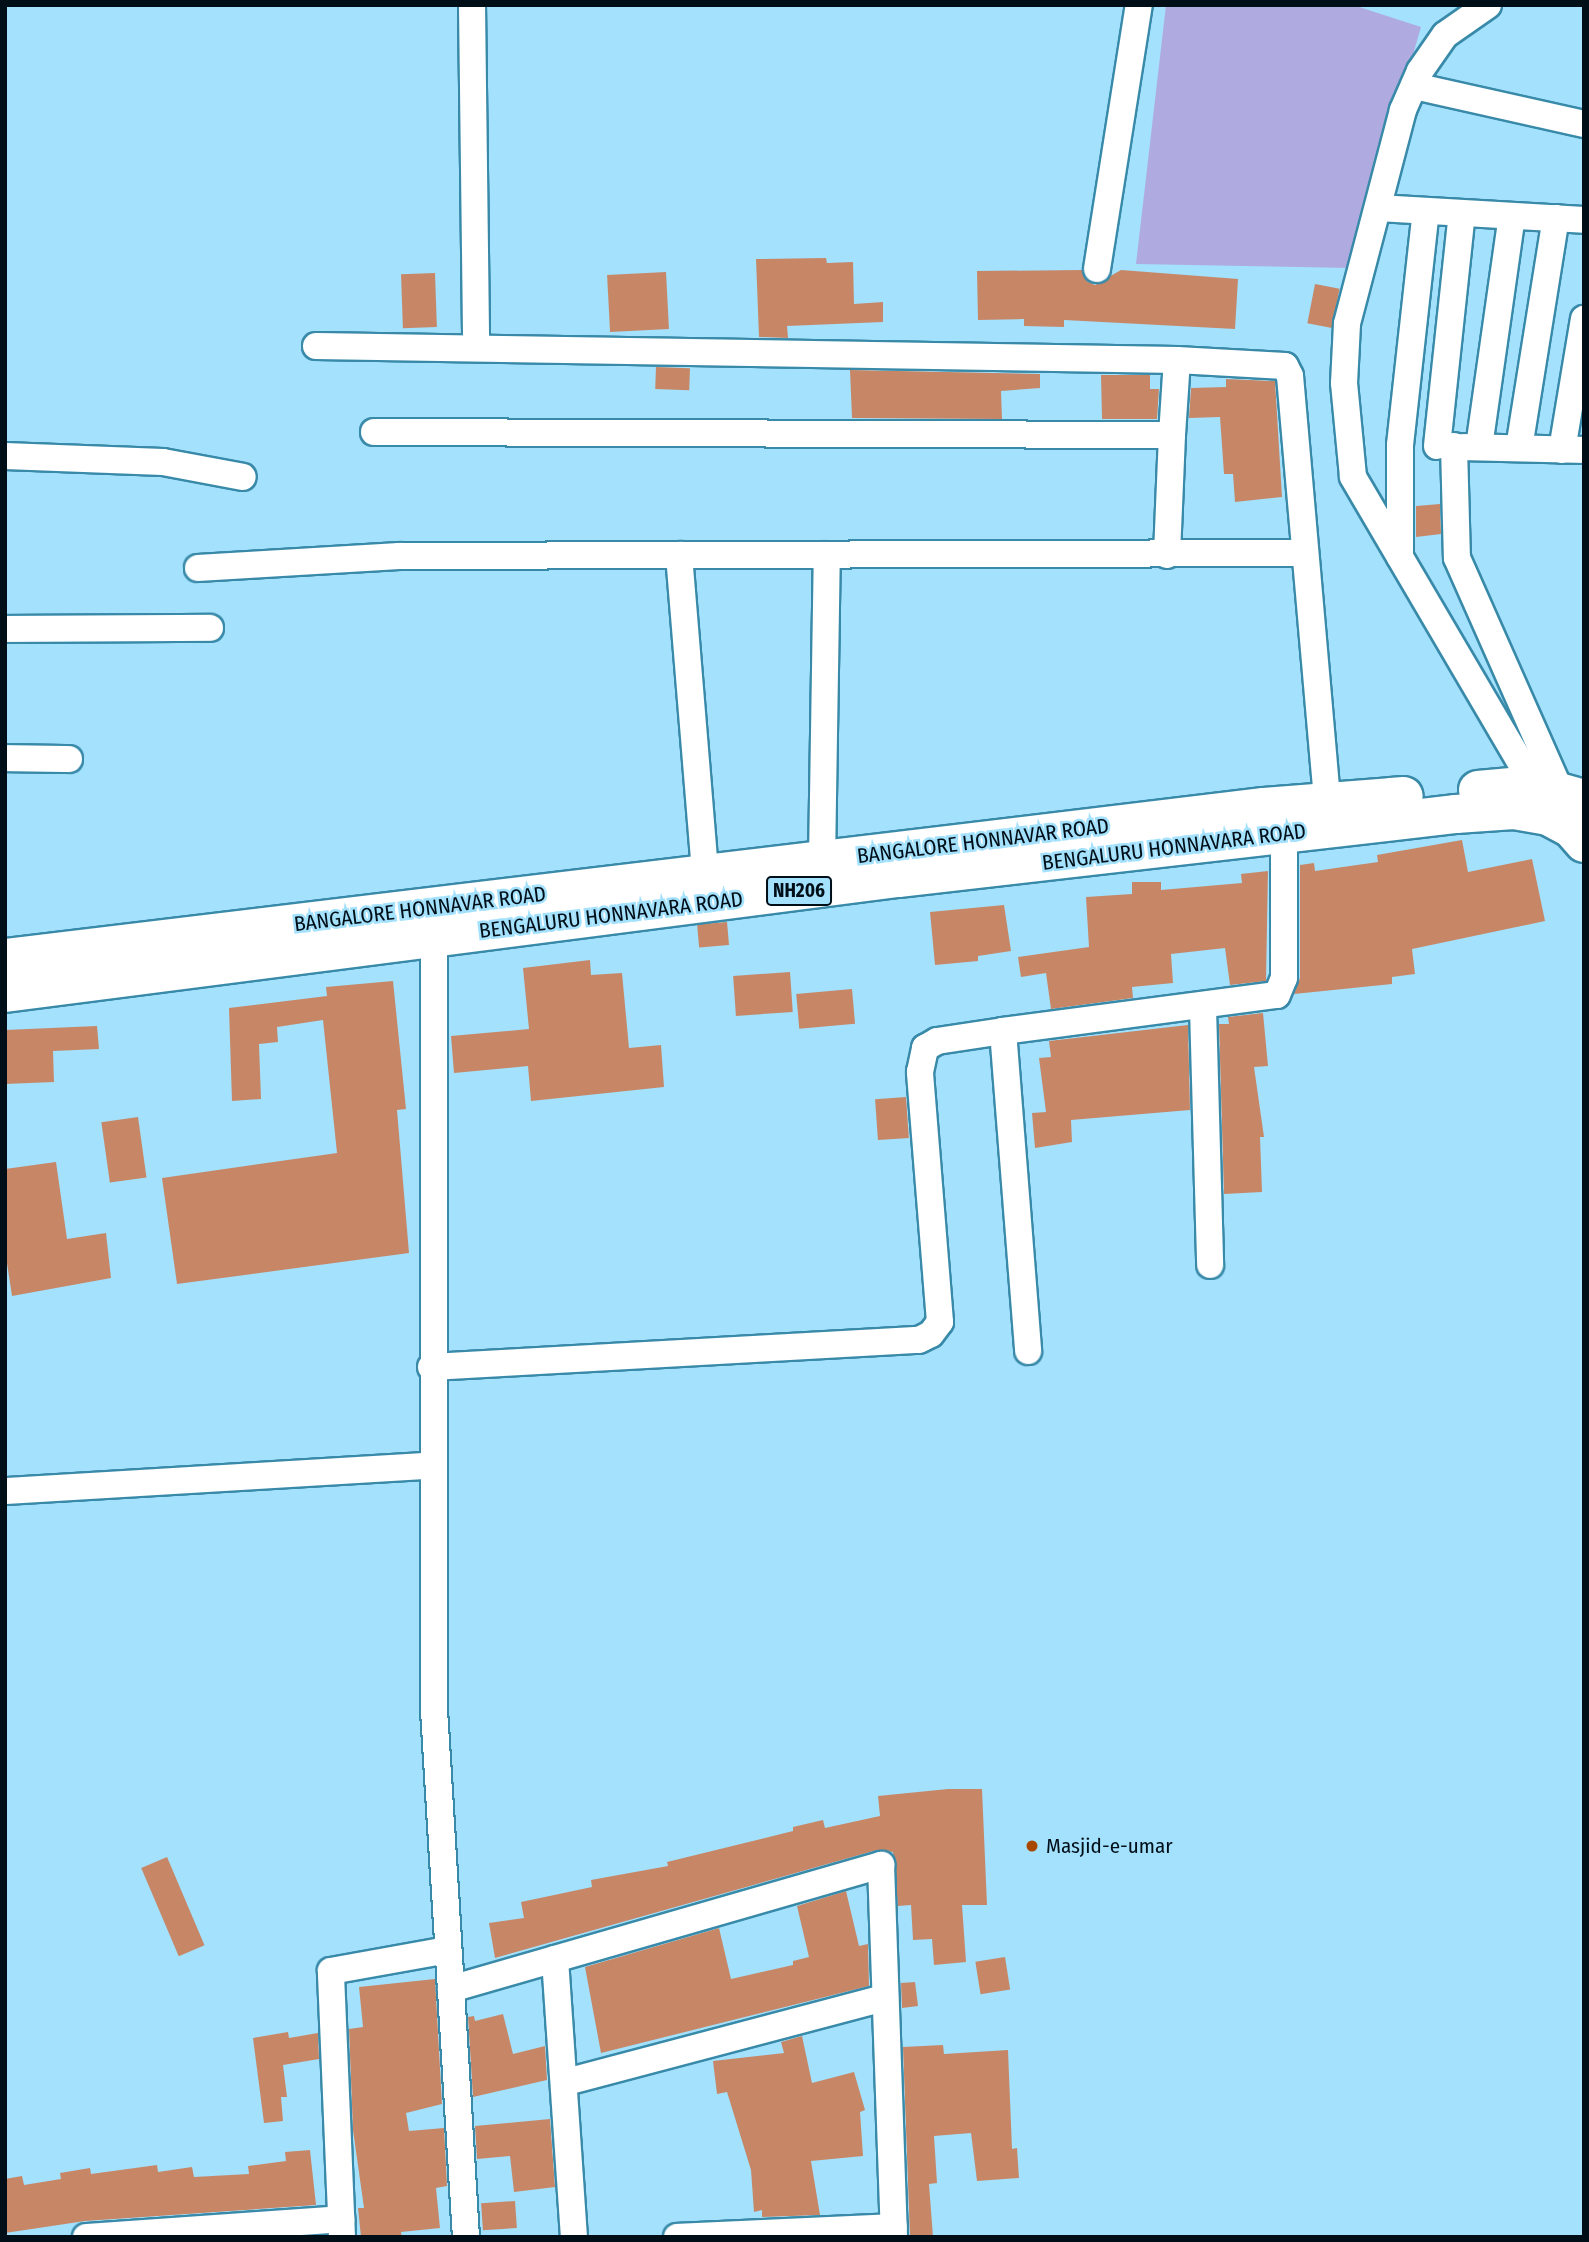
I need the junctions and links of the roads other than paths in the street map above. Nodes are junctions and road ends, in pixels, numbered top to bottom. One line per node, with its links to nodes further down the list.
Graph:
1 (472, 5): 15 (street)
2 (1139, 5): 12 (street)
3 (1488, 5): 4 (street)
4 (1414, 86): 5 (street); 6 (street)
5 (1584, 124)
6 (1378, 208): 7 (street); 29 (street)
7 (1426, 211): 8 (street); 19 (street)
8 (1462, 213): 9 (street); 20 (street)
9 (1512, 216): 10 (street); 20 (street)
10 (1556, 218): 11 (street); 21 (street)
11 (1584, 220)
12 (1097, 269)
13 (1584, 318): 22 (street)
14 (316, 346): 15 (street)
15 (477, 348): 16 (street)
16 (1177, 360): 18 (street); 25 (street)
17 (374, 432): 18 (street)
18 (1172, 435): 28 (street)
19 (1390, 444): 20 (street); 29 (street)
20 (1457, 447): 21 (street); 35 (street)
21 (1519, 448): 22 (street)
22 (1573, 450)
23 (5, 456): 24 (street)
24 (243, 477)
25 (1305, 553): 28 (street); 36 (street)
26 (678, 555): 27 (street); 30 (street); 40 (street)
27 (827, 555): 28 (street); 39 (street)
28 (1167, 555)
29 (1400, 558): 35 (street)
30 (198, 568)
31 (210, 628): 32 (street)
32 (5, 629)
33 (5, 758): 34 (street)
34 (69, 759)
35 (1559, 791): 36 (main road, BANGALORE HONNAVAR ROAD / NH206)
36 (1327, 801): 39 (main road, BANGALORE HONNAVAR ROAD / NH206)
37 (1284, 835): 38 (main road, BENGALURU HONNAVARA ROAD / NH206); 41 (main road, BENGALURU HONNAVARA ROAD / NH206); 44 (street)
38 (1584, 843)
39 (822, 861): 40 (main road, BANGALORE HONNAVAR ROAD / NH206)
40 (705, 873): 42 (main road, BANGALORE HONNAVAR ROAD / NH206)
41 (434, 938): 43 (main road, BENGALURU HONNAVARA ROAD / NH206); 48 (street)
42 (5, 958)
43 (5, 993)
44 (1203, 1008): 45 (street); 46 (street)
45 (1003, 1031): 47 (street); 48 (street)
46 (1210, 1265)
47 (1028, 1351)
48 (431, 1367): 49 (street)
49 (432, 1466): 50 (street); 51 (street)
50 (5, 1491)
51 (448, 1950): 53 (street); 56 (street)
52 (555, 1959): 53 (street); 54 (street); 55 (street)
53 (451, 1989): 59 (street)
54 (885, 1998): 55 (street); 57 (street)
55 (566, 2082): 60 (street)
56 (341, 2228): 58 (street)
57 (894, 2232): 61 (street)
58 (86, 2237)
59 (466, 2237)
60 (574, 2237)
61 (677, 2237)

